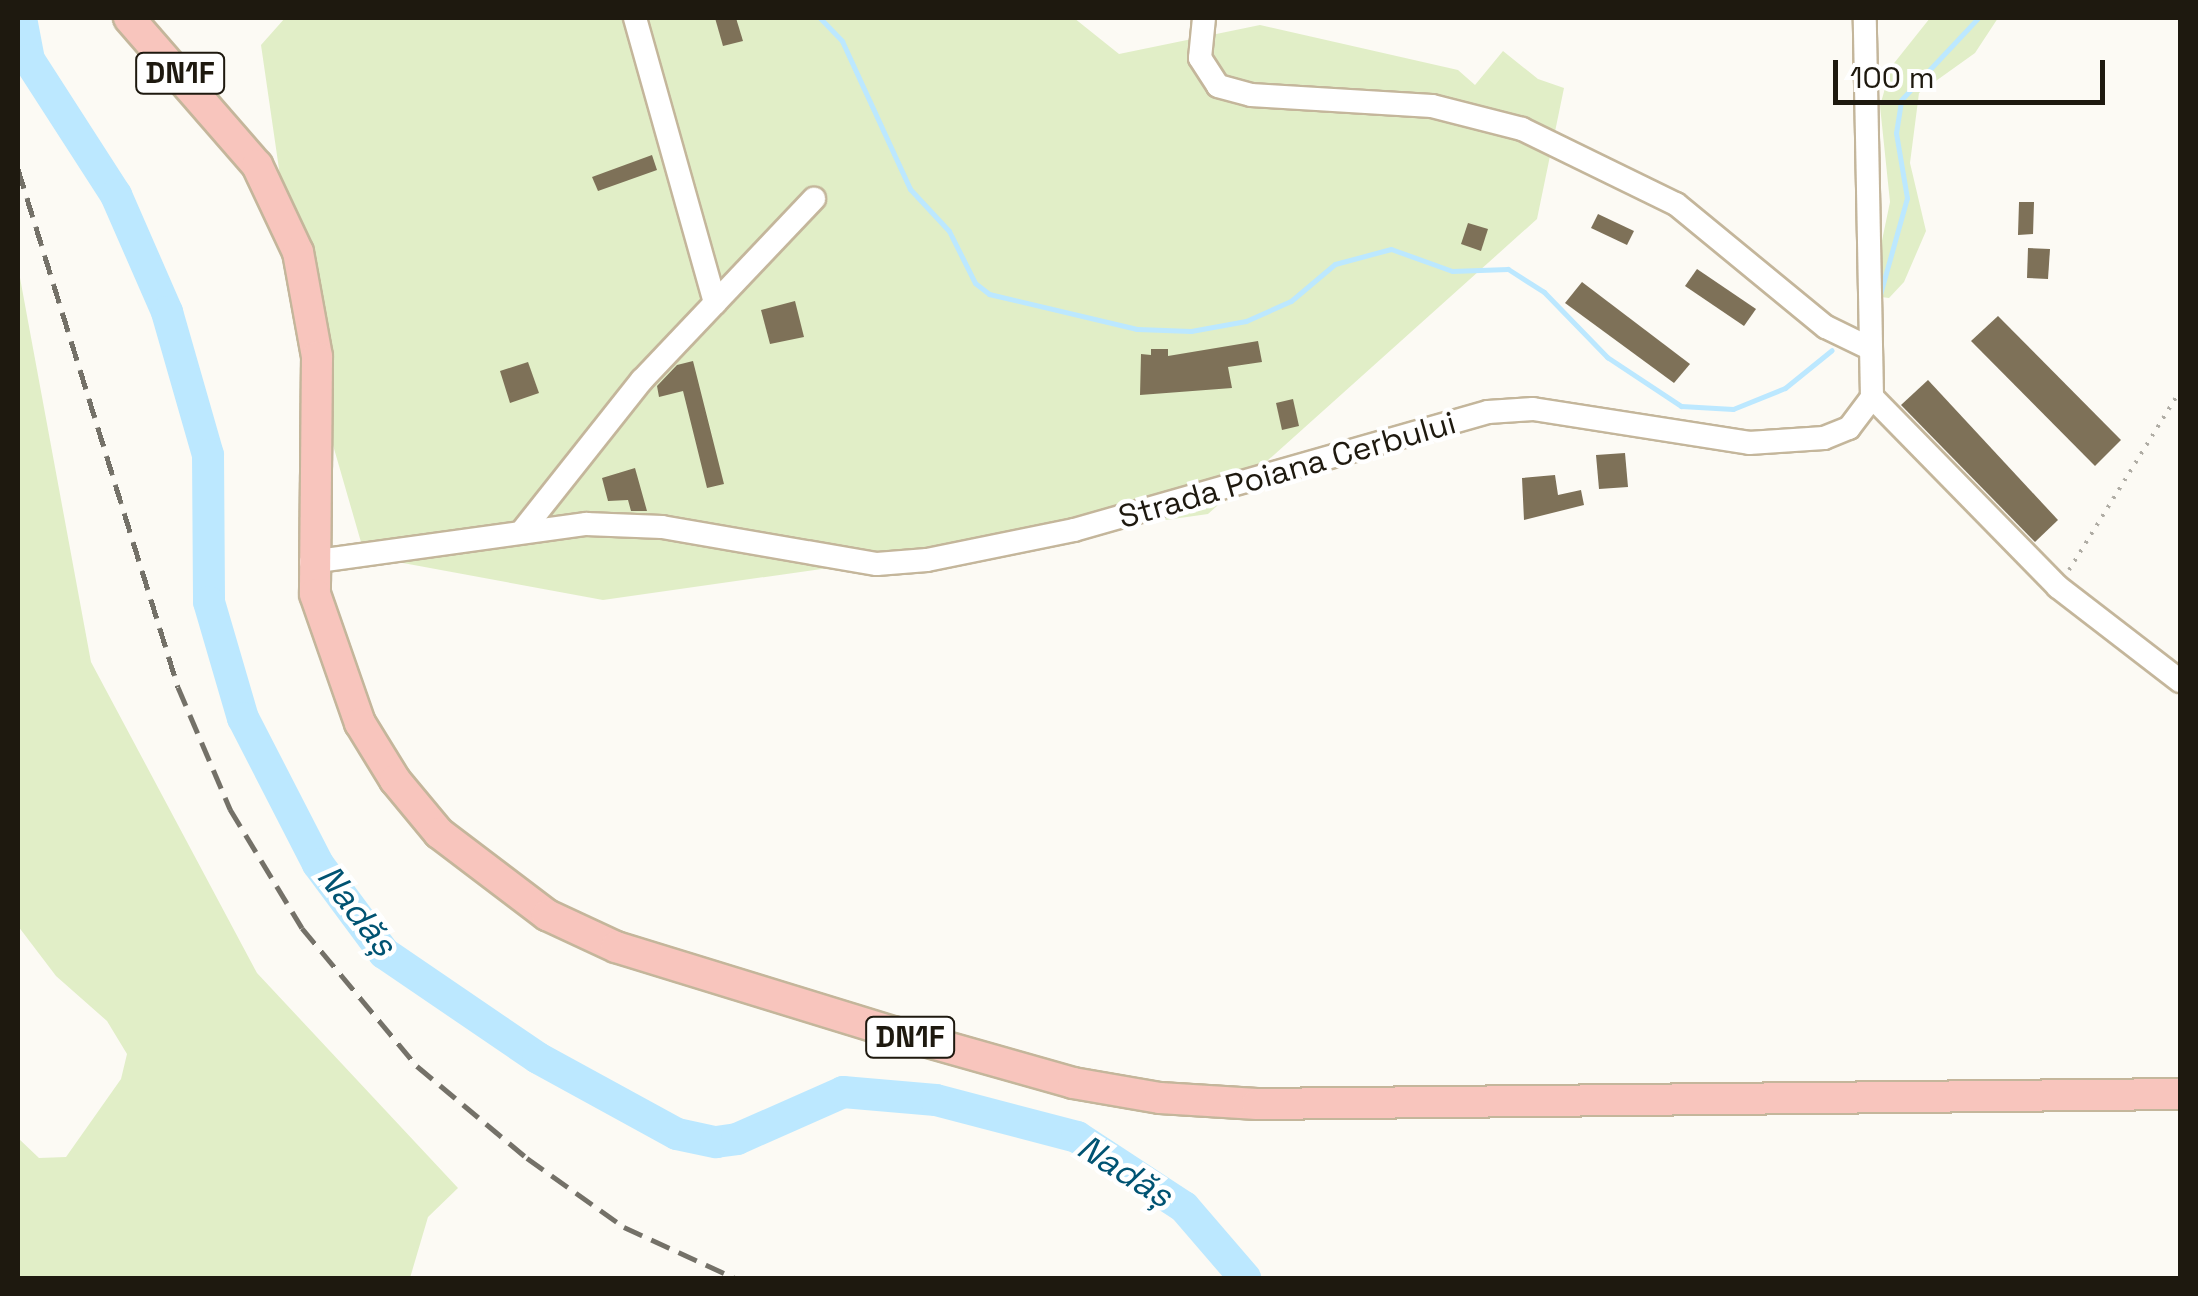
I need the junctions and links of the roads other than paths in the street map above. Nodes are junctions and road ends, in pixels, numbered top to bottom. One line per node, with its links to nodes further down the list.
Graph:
1 (129, 18): 10 (main road, DN1F)
2 (635, 18): 6 (street)
3 (1204, 18): 7 (street)
4 (1865, 18): 7 (street)
5 (814, 199): 6 (street)
6 (715, 303): 9 (street)
7 (1867, 346): 8 (street)
8 (1872, 397): 9 (street, Strada Poiana Cerbului); 11 (street)
9 (523, 530): 10 (street, Strada Poiana Cerbului)
10 (311, 562): 12 (main road, DN1F)
11 (2180, 682)
12 (2180, 1094)

